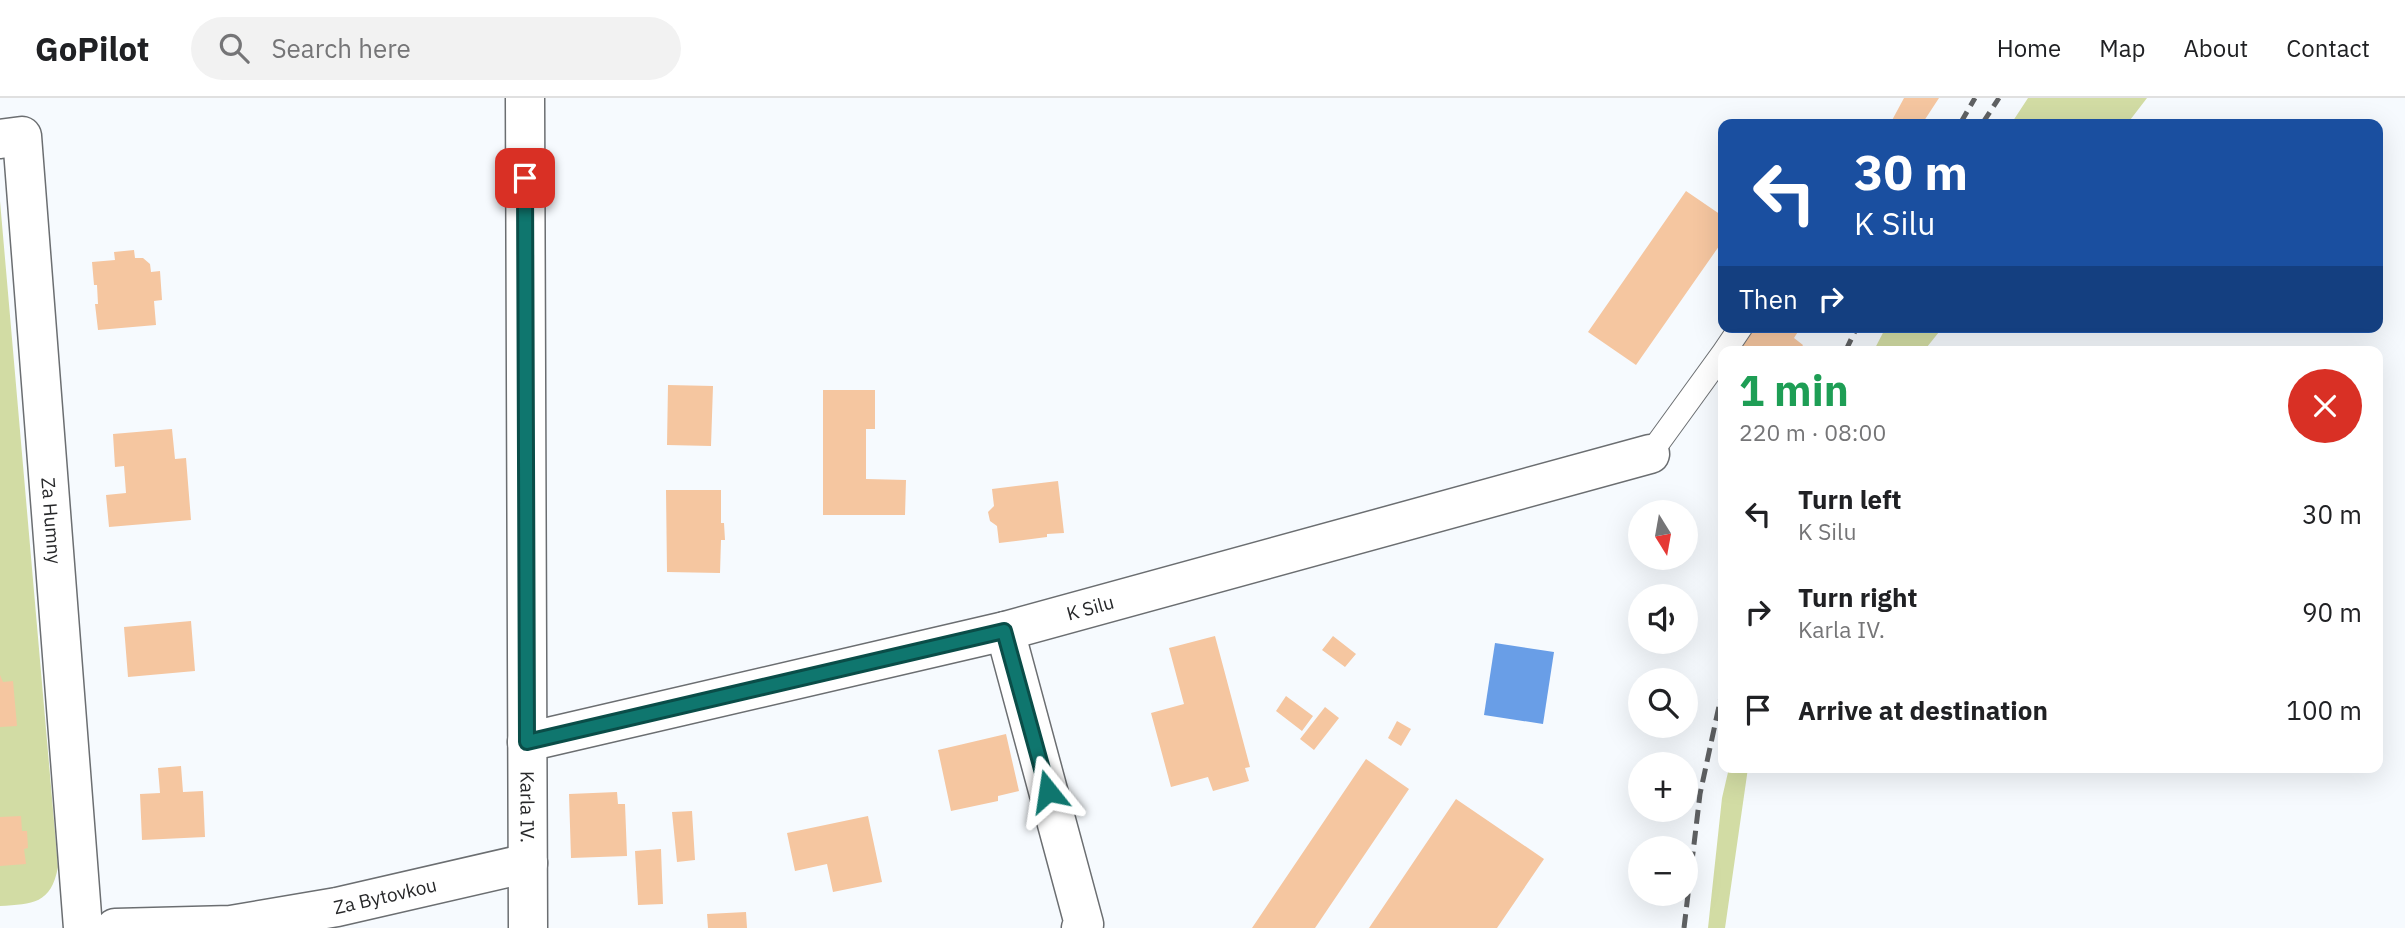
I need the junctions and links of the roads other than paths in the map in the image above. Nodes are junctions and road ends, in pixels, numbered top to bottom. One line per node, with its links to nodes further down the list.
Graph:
1 (525, 98): 6 (street, Karla IV.)
2 (0, 139): 8 (street, Za Humny)
3 (1718, 360): 4 (lane)
4 (1650, 454): 5 (street, K Silu)
5 (1004, 631): 6 (street, K Silu); 11 (street)
6 (527, 742): 7 (street, Karla IV.)
7 (528, 863): 9 (street, Za Bytovkou); 10 (street, Karla IV.)
8 (83, 928)
9 (115, 928)
10 (528, 928)
11 (1081, 928)

